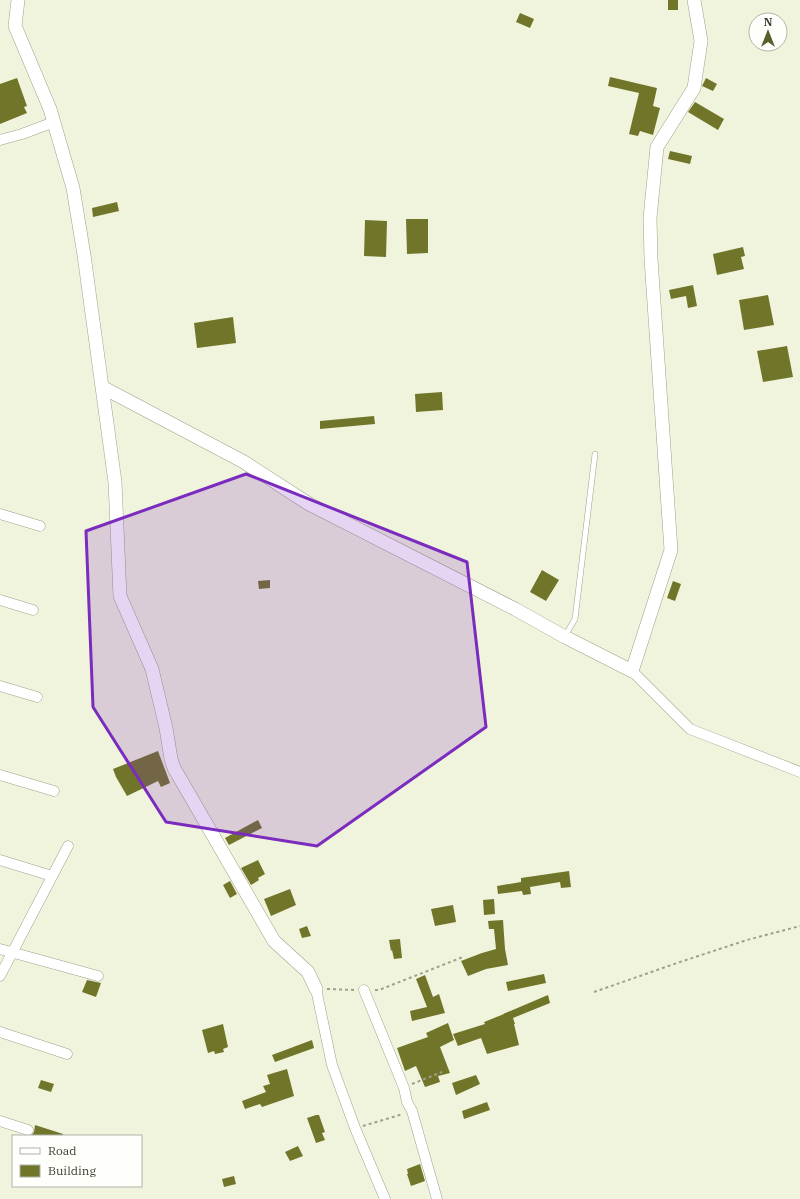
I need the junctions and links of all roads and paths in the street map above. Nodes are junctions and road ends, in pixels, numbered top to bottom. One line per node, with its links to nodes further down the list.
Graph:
1 (18, 0): 3 (street)
2 (694, 0): 12 (street)
3 (54, 122): 4 (street); 5 (street)
4 (0, 140)
5 (102, 387): 11 (street); 27 (street)
6 (595, 454): 11 (lane)
7 (0, 514): 8 (street)
8 (40, 526)
9 (0, 600): 10 (street)
10 (33, 610)
11 (565, 636): 12 (street)
12 (632, 671): 15 (street)
13 (0, 686): 14 (street)
14 (37, 697)
15 (800, 772)
16 (0, 775): 17 (street)
17 (54, 792)
18 (68, 846): 20 (street)
19 (0, 860): 20 (street)
20 (52, 876): 23 (street)
21 (800, 926): 29 (path)
22 (0, 949): 23 (street)
23 (12, 952): 25 (street); 26 (street)
24 (463, 957): 28 (path)
25 (0, 976)
26 (98, 976)
27 (316, 989): 28 (path); 36 (street)
28 (364, 990): 33 (street)
29 (594, 992)
30 (0, 1032): 31 (street)
31 (67, 1054)
32 (442, 1072): 33 (path)
33 (404, 1088): 34 (street)
34 (412, 1112): 36 (path); 39 (street)
35 (0, 1121): 37 (street)
36 (355, 1128): 38 (street)
37 (28, 1130)
38 (385, 1199)
39 (437, 1199)

